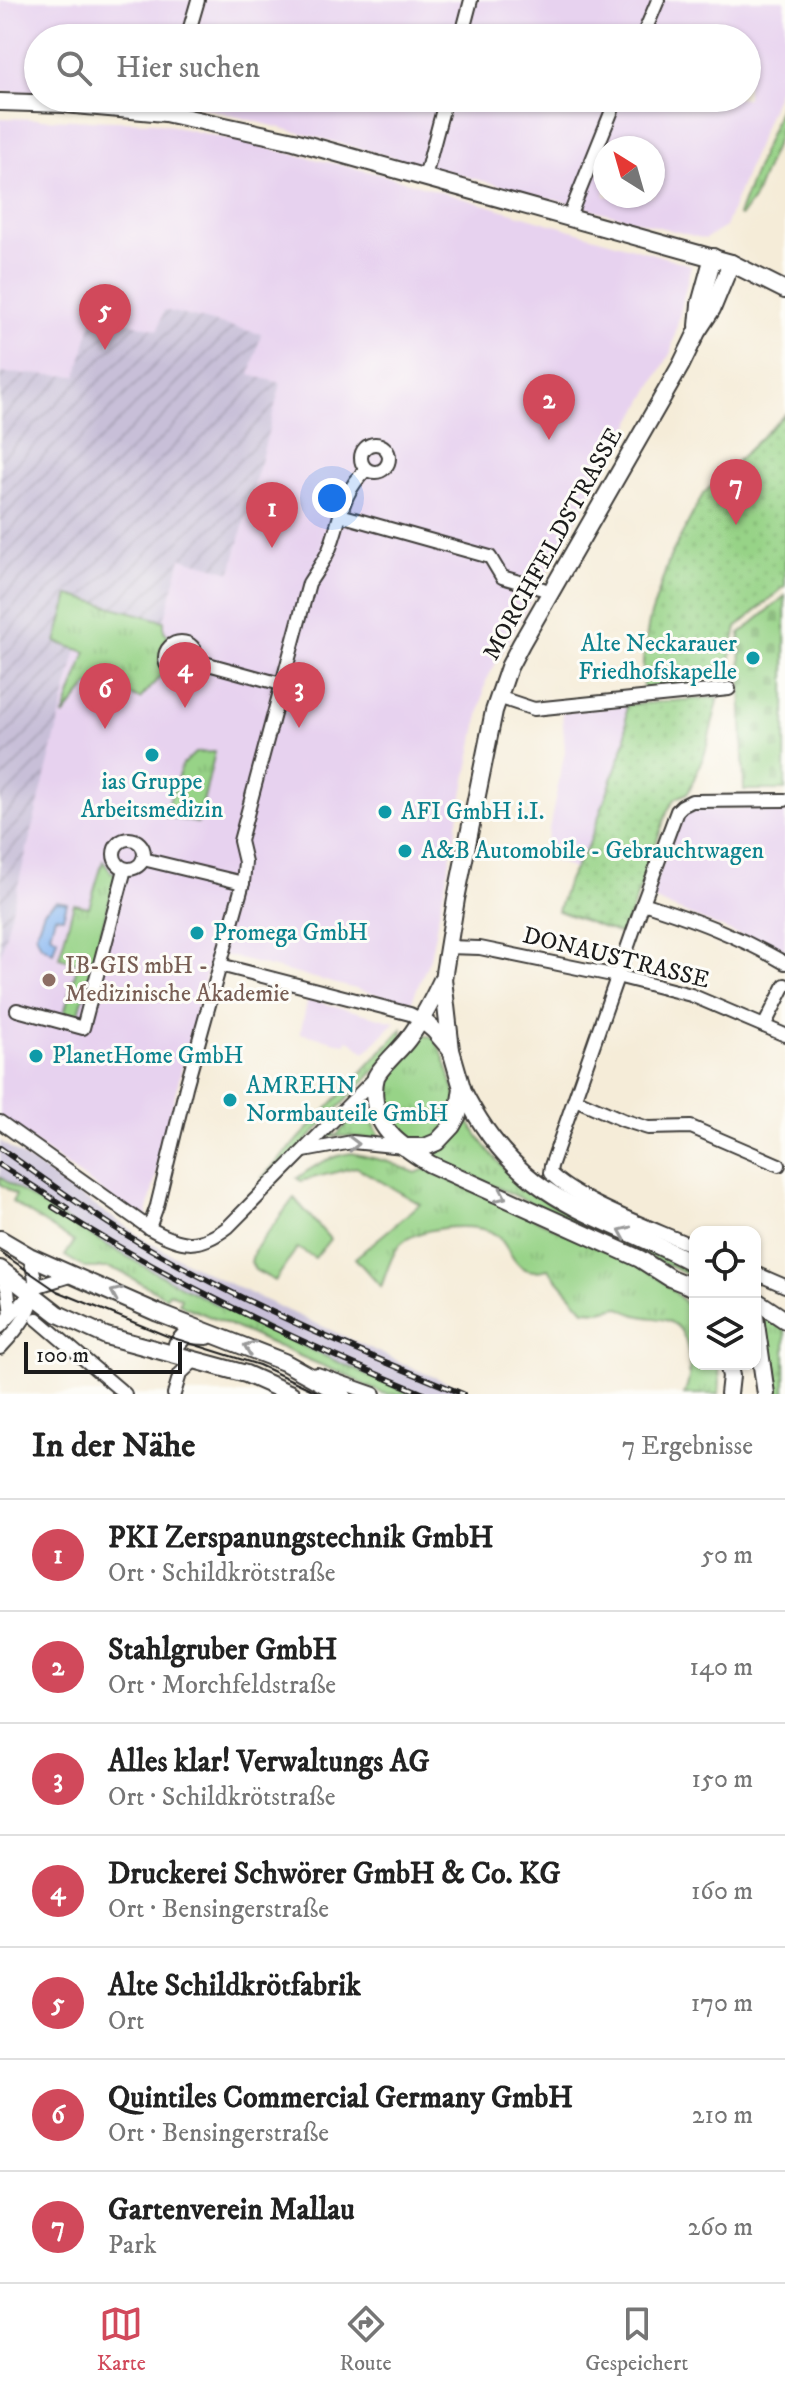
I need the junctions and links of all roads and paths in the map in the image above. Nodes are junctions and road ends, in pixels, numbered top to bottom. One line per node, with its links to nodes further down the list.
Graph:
1 (198, 0): 4 (street)
2 (471, 0): 5 (street)
3 (658, 0): 6 (street)
4 (191, 24)
5 (465, 24)
6 (648, 24)
7 (0, 102): 8 (main road)
8 (24, 103)
9 (190, 112): 12 (main road)
10 (442, 112): 12 (street)
11 (611, 112): 13 (street)
12 (425, 177): 13 (main road)
13 (569, 217): 14 (main road)
14 (713, 257): 15 (main road); 17 (main road, MORCHFELDSTRASSE)
15 (731, 263): 16 (main road); 17 (main road, MORCHFELDSTRASSE)
16 (785, 290)
17 (697, 332): 20 (main road, MORCHFELDSTRASSE)
18 (366, 470): 19 (street)
19 (340, 515): 20 (street); 22 (street)
20 (551, 593): 24 (main road, MORCHFELDSTRASSE)
21 (197, 661): 22 (street)
22 (281, 684): 28 (street)
23 (729, 689): 24 (street)
24 (498, 697): 30 (main road, MORCHFELDSTRASSE)
25 (785, 800): 29 (street)
26 (143, 859): 27 (street); 27 (street); 28 (street)
27 (125, 869): 36 (street)
28 (243, 883): 32 (street)
29 (643, 903): 31 (street); 33 (street)
30 (448, 942): 33 (street, DONAUSTRASSE); 34 (main road, MORCHFELDSTRASSE)
31 (785, 963)
32 (220, 965): 37 (street); 50 (street)
33 (617, 976): 39 (street, DONAUSTRASSE); 45 (street)
34 (443, 979): 38 (main road, MORCHFELDSTRASSE); 42 (main road, MORCHFELDSTRASSE)
35 (785, 985): 39 (street)
36 (17, 1010)
37 (394, 1010): 38 (street); 41 (street)
38 (422, 1020): 41 (main road, MORCHFELDSTRASSE); 42 (main road, MORCHFELDSTRASSE)
39 (764, 1026): 40 (street, DONAUSTRASSE)
40 (785, 1035)
41 (410, 1038): 43 (main road, MORCHFELDSTRASSE)
42 (451, 1050): 44 (main road, MORCHFELDSTRASSE)
43 (377, 1076): 47 (street, MORCHFELDSTRASSE); 48 (main road)
44 (462, 1088): 48 (main road); 54 (main road, MORCHFELDSTRASSE, one-way to 44)
45 (575, 1099): 49 (street); 52 (street)
46 (0, 1122): 50 (street)
47 (320, 1142): 48 (street, one-way to 48); 50 (street)
48 (404, 1147): 58 (main road, one-way to 58)
49 (779, 1165)
50 (149, 1228)
51 (0, 1239): 53 (main road)
52 (689, 1244)
53 (29, 1256): 56 (main road); 61 (street)
54 (689, 1261)
55 (0, 1269): 61 (main road); 64 (street)
56 (73, 1275): 61 (street); 70 (main road, one-way to 56)
57 (761, 1276): 60 (street)
58 (670, 1278): 59 (main road); 62 (main road)
59 (689, 1286)
60 (785, 1286)
61 (33, 1293): 64 (street); 65 (main road); 68 (street)
62 (693, 1298)
63 (761, 1304): 67 (main road)
64 (11, 1314): 69 (street)
65 (58, 1314): 66 (street); 72 (main road)
66 (37, 1319): 68 (street); 78 (street)
67 (785, 1320)
68 (20, 1325): 71 (street)
69 (0, 1327)
70 (212, 1335): 72 (main road); 75 (main road, one-way to 70)
71 (0, 1348)
72 (175, 1354): 73 (main road)
73 (196, 1359): 79 (street); 80 (main road)
74 (761, 1359): 85 (main road)
75 (300, 1370): 81 (main road); 82 (street)
76 (730, 1370): 83 (main road)
77 (754, 1370): 84 (main road)
78 (125, 1394)
79 (174, 1394)
80 (291, 1394)
81 (342, 1394)
82 (374, 1394)
83 (729, 1394)
84 (759, 1394)
85 (766, 1394)

